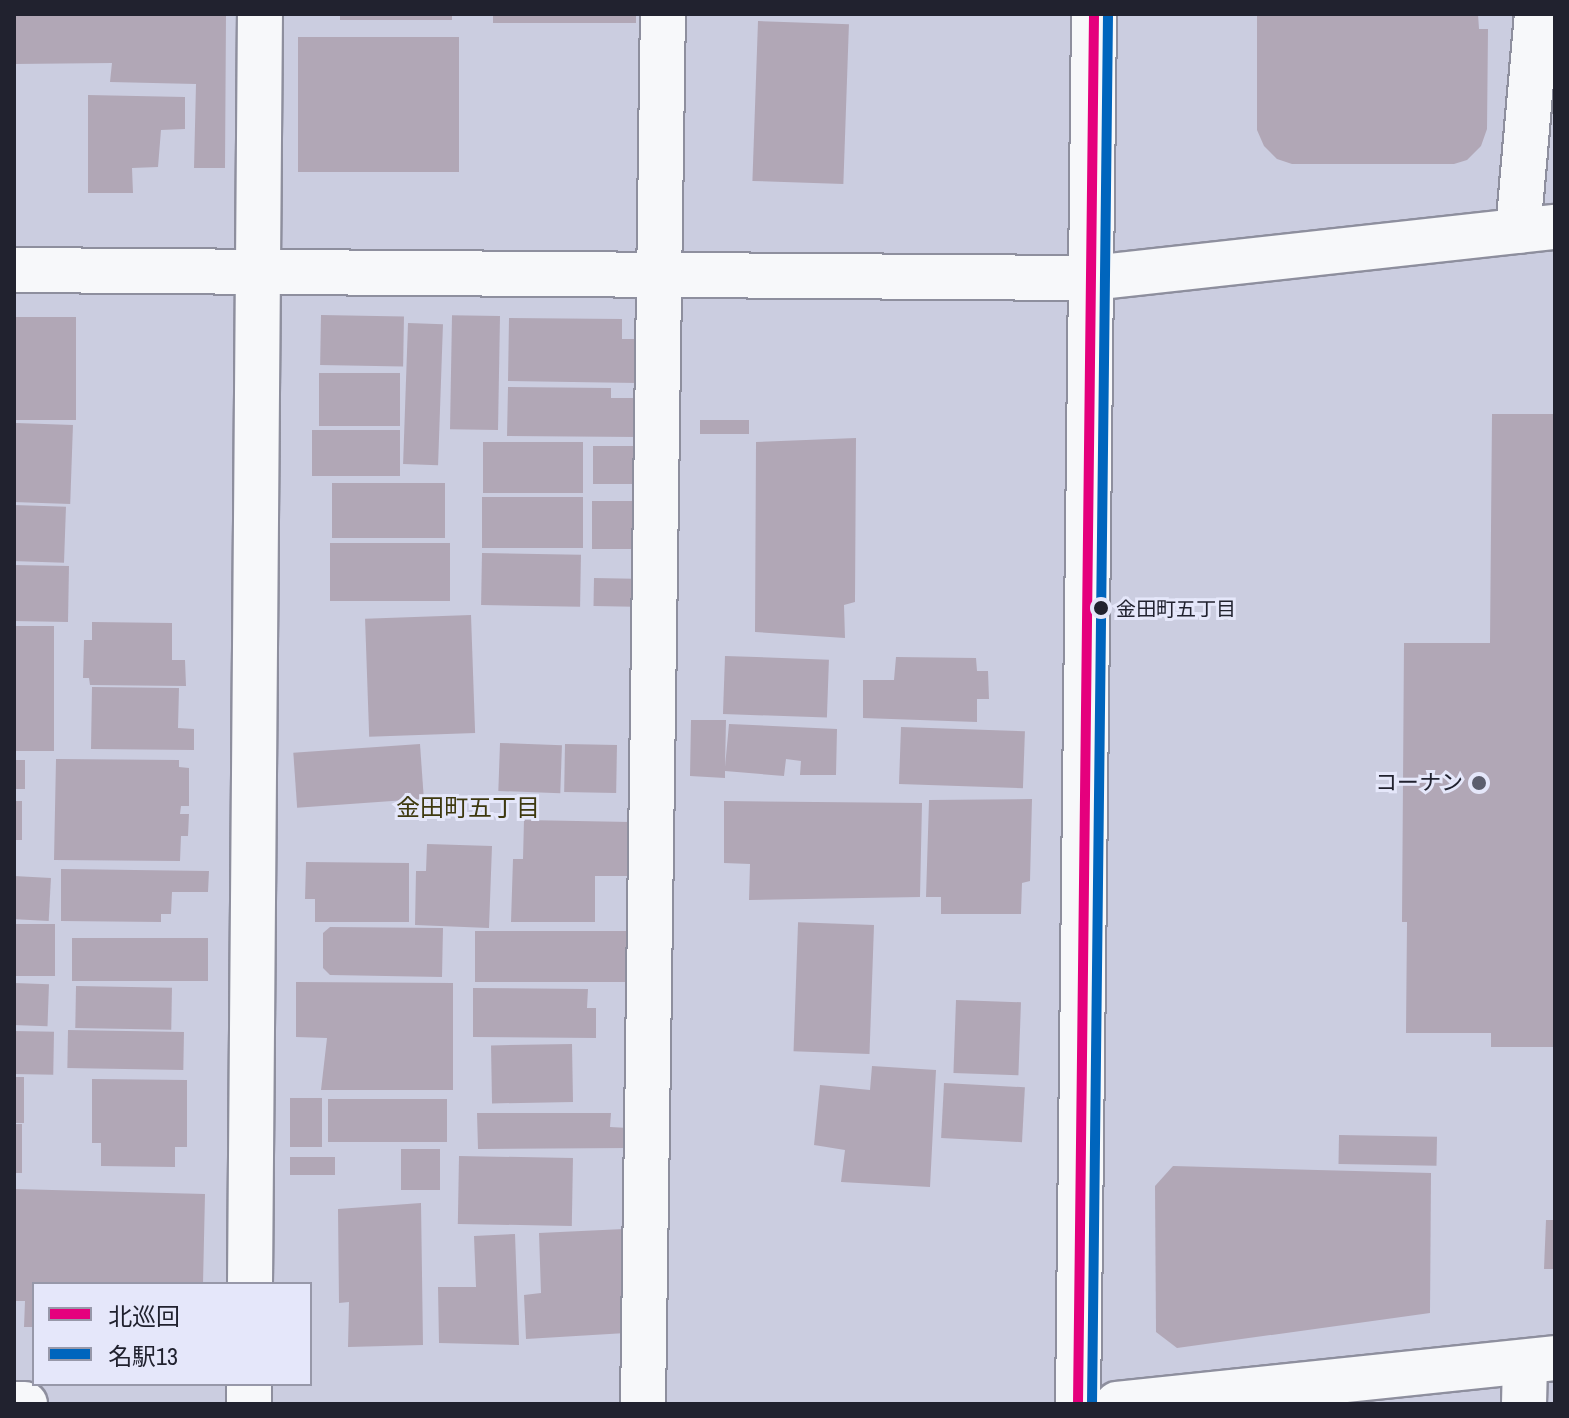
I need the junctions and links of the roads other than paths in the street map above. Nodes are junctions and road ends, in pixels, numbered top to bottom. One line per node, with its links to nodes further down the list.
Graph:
1 (260, 14): 7 (street)
2 (663, 14): 8 (street)
3 (1094, 14): 9 (street)
4 (1537, 14): 5 (street)
5 (1537, 229): 9 (street)
6 (14, 270): 7 (street)
7 (259, 272): 8 (street); 10 (street)
8 (662, 275): 9 (street); 14 (street)
9 (1092, 278): 15 (street)
10 (250, 1282)
11 (1535, 1375): 16 (street)
12 (14, 1404): 13 (street)
13 (25, 1404)
14 (643, 1404)
15 (1078, 1404)
16 (1117, 1404)

